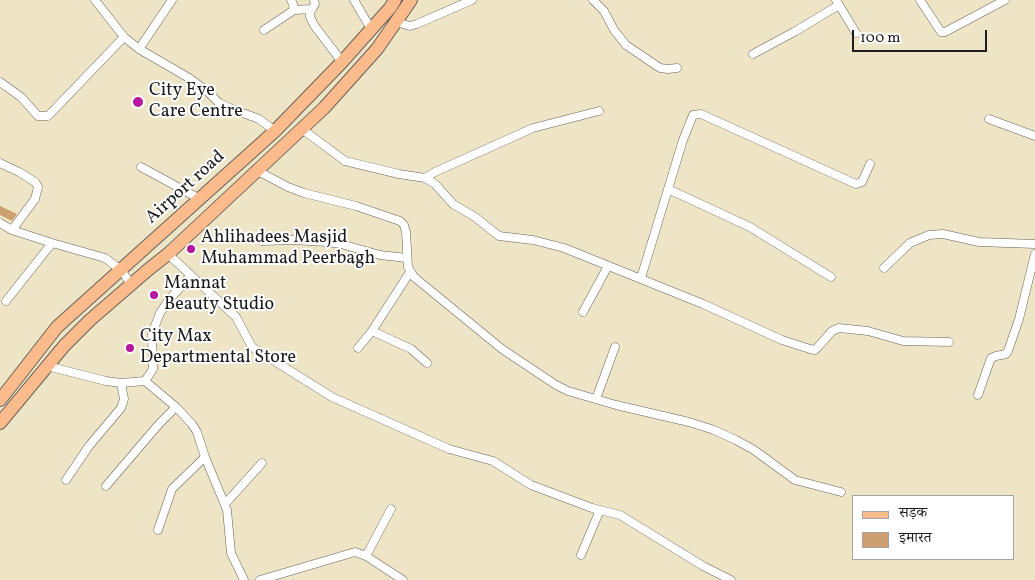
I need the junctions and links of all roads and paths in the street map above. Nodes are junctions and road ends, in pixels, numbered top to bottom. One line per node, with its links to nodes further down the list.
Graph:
1 (95, 0): 19 (street)
2 (172, 0): 20 (street)
3 (291, 0): 14 (street)
4 (314, 0): 13 (street)
5 (354, 0): 16 (street)
6 (395, 0): 16 (main road, Airport road)
7 (411, 0): 15 (main road)
8 (472, 0): 15 (street)
9 (593, 0): 23 (street)
10 (920, 0): 11 (street)
11 (1005, 0)
12 (837, 3): 18 (street); 21 (street)
13 (312, 9): 14 (street); 22 (street)
14 (294, 10): 17 (street)
15 (396, 22): 27 (main road)
16 (371, 29): 22 (main road, Airport road)
17 (264, 30)
18 (856, 33)
19 (124, 37): 20 (street); 24 (street)
20 (140, 49): 28 (street)
21 (754, 54)
22 (342, 62): 28 (main road, Airport road)
23 (677, 68)
24 (0, 82)
25 (599, 111): 34 (street)
26 (989, 119): 29 (street)
27 (302, 130): 33 (main road); 34 (street)
28 (276, 131): 36 (main road, Airport road)
29 (1035, 136)
30 (0, 163): 38 (street)
31 (870, 164): 35 (street)
32 (140, 167): 36 (street)
33 (256, 170): 42 (main road); 44 (street)
34 (425, 178): 45 (street)
35 (668, 190): 50 (street); 51 (street)
36 (200, 199): 47 (main road, Airport road)
37 (0, 224): 38 (street)
38 (12, 230): 40 (street)
39 (262, 240): 44 (street)
40 (52, 243): 47 (street); 53 (street)
41 (1035, 244): 46 (street)
42 (168, 254): 49 (street); 52 (main road)
43 (1035, 254): 63 (street)
44 (407, 258): 48 (street)
45 (608, 266): 51 (street); 54 (street)
46 (884, 268)
47 (121, 270): 52 (street); 65 (main road, Airport road)
48 (410, 272): 55 (street); 64 (street)
49 (190, 276): 61 (street); 75 (street)
50 (831, 277)
51 (641, 278): 56 (street)
52 (131, 284): 60 (main road)
53 (6, 300)
54 (583, 312)
55 (372, 330): 58 (street); 59 (street)
56 (949, 342)
57 (615, 346): 64 (street)
58 (358, 348)
59 (427, 363)
60 (47, 366): 62 (street); 67 (main road)
61 (144, 381): 62 (street); 66 (street)
62 (121, 383): 70 (street)
63 (978, 395)
64 (596, 399): 72 (street)
65 (0, 400)
66 (176, 407): 68 (street); 71 (street)
67 (0, 424)
68 (205, 457): 73 (street); 76 (street)
69 (262, 463): 73 (street)
70 (66, 480)
71 (106, 486)
72 (842, 492)
73 (225, 504): 80 (street)
74 (391, 509): 78 (street)
75 (600, 510): 77 (street); 83 (street)
76 (158, 530)
77 (582, 555)
78 (366, 556): 79 (street); 81 (street)
79 (393, 577): 82 (street)
80 (244, 580)
81 (260, 580)
82 (403, 580)
83 (731, 580)

